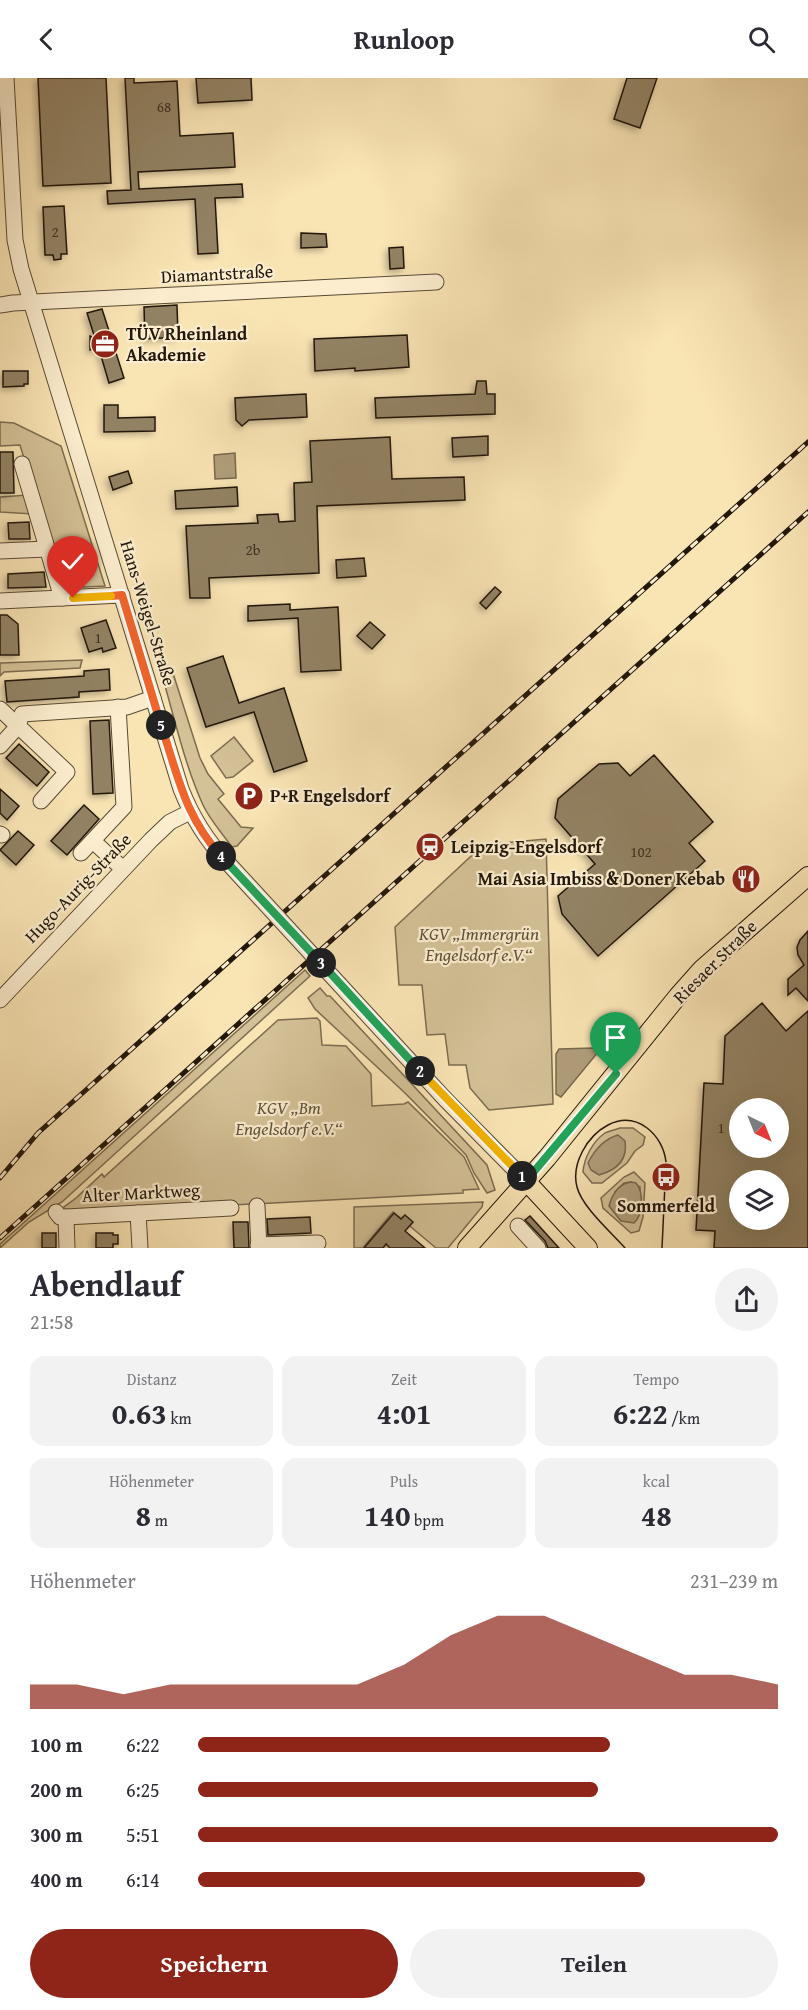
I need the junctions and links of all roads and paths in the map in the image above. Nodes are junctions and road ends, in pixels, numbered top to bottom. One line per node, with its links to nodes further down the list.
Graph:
1 (6, 78): 2 (street, Hans-Weigel-Straße)
2 (4, 120): 4 (street, Hans-Weigel-Straße)
3 (436, 282): 4 (street, Diamantstraße)
4 (31, 303): 5 (street, Diamantstraße); 9 (street, Hans-Weigel-Straße)
5 (0, 305)
6 (22, 464): 7 (street)
7 (47, 549): 8 (street); 10 (street)
8 (0, 551)
9 (122, 595): 10 (street); 12 (street, Hans-Weigel-Straße)
10 (62, 598): 11 (street)
11 (0, 601)
12 (153, 698): 13 (street); 18 (street, Hans-Weigel-Straße)
13 (118, 707): 15 (street); 19 (street)
14 (0, 709): 15 (street)
15 (18, 726): 16 (street); 17 (street)
16 (0, 746)
17 (41, 801)
18 (190, 812): 21 (street, Hugo-Aurig-Straße); 24 (street, Hans-Weigel-Straße, bridge)
19 (93, 841): 20 (street); 21 (street)
20 (81, 853)
21 (123, 869): 23 (street, Hugo-Aurig-Straße)
22 (808, 876): 24 (main road, Riesaer Straße)
23 (0, 1000)
24 (526, 1181): 33 (main road, Riesaer Straße); 35 (main road)
25 (257, 1206): 30 (street)
26 (231, 1208): 27 (street, Alter Marktweg)
27 (138, 1213): 31 (street, Alter Marktweg); 32 (street)
28 (518, 1226): 34 (street)
29 (318, 1243): 30 (street)
30 (259, 1247)
31 (67, 1248)
32 (140, 1248)
33 (467, 1248)
34 (538, 1248)
35 (588, 1248)

